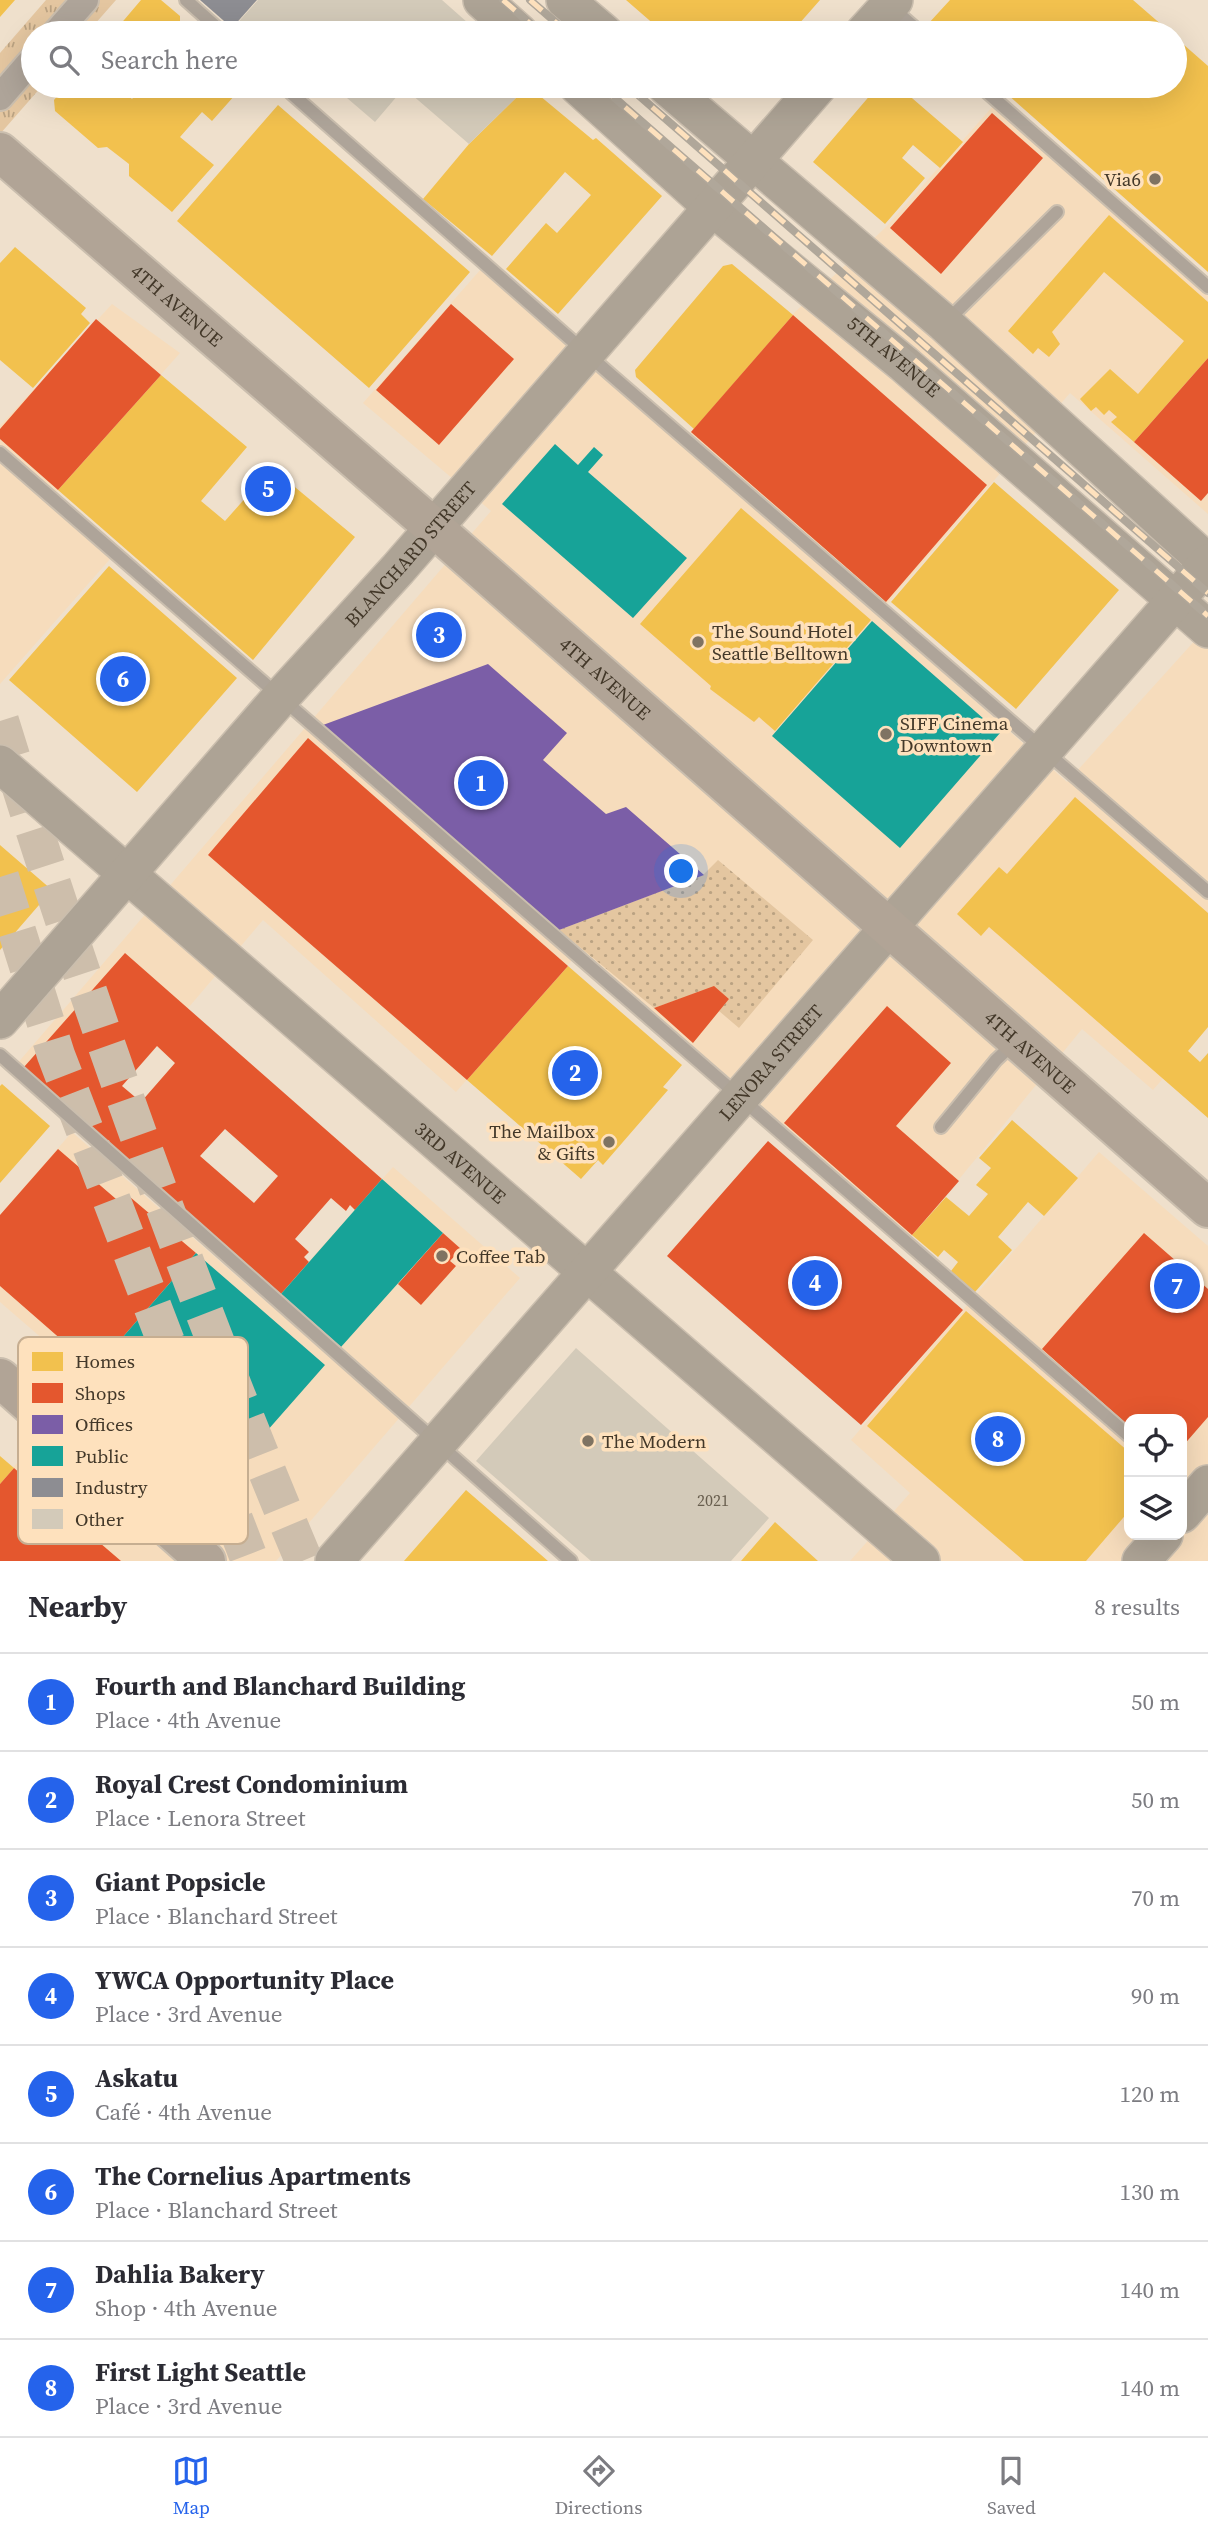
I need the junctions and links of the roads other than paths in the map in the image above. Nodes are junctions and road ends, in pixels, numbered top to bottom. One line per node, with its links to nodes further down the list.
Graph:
1 (85, 0): 6 (street)
2 (186, 0): 7 (lane)
3 (482, 0): 8 (main road)
4 (565, 0): 9 (main road)
5 (889, 2): 10 (main road); 11 (lane)
6 (67, 21)
7 (210, 21)
8 (506, 21)
9 (590, 21)
10 (874, 21)
11 (909, 21)
12 (21, 73): 13 (street)
13 (0, 97)
14 (297, 98): 25 (lane)
15 (591, 98): 21 (main road, 5TH AVENUE)
16 (680, 98): 20 (main road)
17 (807, 98): 20 (main road, BLANCHARD STREET)
18 (994, 98): 23 (lane)
19 (0, 152): 27 (main road, 4TH AVENUE)
20 (753, 160): 21 (main road, BLANCHARD STREET); 24 (main road)
21 (712, 206): 25 (main road, BLANCHARD STREET); 29 (main road, 5TH AVENUE)
22 (1057, 212): 24 (lane)
23 (1208, 287)
24 (944, 323): 28 (main road)
25 (586, 353): 27 (main road, BLANCHARD STREET); 32 (lane)
26 (0, 453): 31 (lane)
27 (433, 527): 31 (main road, BLANCHARD STREET); 36 (main road, 4TH AVENUE)
28 (1208, 563): 29 (main road, LENORA STREET)
29 (1176, 600): 30 (main road, 5TH AVENUE); 32 (main road, LENORA STREET)
30 (1208, 629)
31 (281, 698): 34 (main road, BLANCHARD STREET); 40 (lane)
32 (1044, 750): 35 (lane); 36 (main road, LENORA STREET)
33 (0, 764): 34 (main road, 3RD AVENUE)
34 (126, 876): 37 (main road, BLANCHARD STREET); 43 (main road, 3RD AVENUE)
35 (1208, 892)
36 (888, 928): 38 (main road, 4TH AVENUE); 40 (main road, LENORA STREET)
37 (0, 1020)
38 (1017, 1041): 41 (lane); 42 (main road, 4TH AVENUE)
39 (0, 1055): 47 (lane)
40 (740, 1098): 43 (main road, LENORA STREET); 46 (lane)
41 (942, 1127)
42 (1208, 1208)
43 (588, 1271): 47 (main road, LENORA STREET); 53 (main road, 3RD AVENUE)
44 (0, 1378): 45 (main road)
45 (18, 1394)
46 (1124, 1432)
47 (437, 1444): 51 (main road, LENORA STREET); 52 (lane)
48 (1160, 1540): 54 (main road)
49 (187, 1544): 50 (main road)
50 (206, 1561)
51 (334, 1561)
52 (571, 1561)
53 (921, 1561)
54 (1141, 1561)

